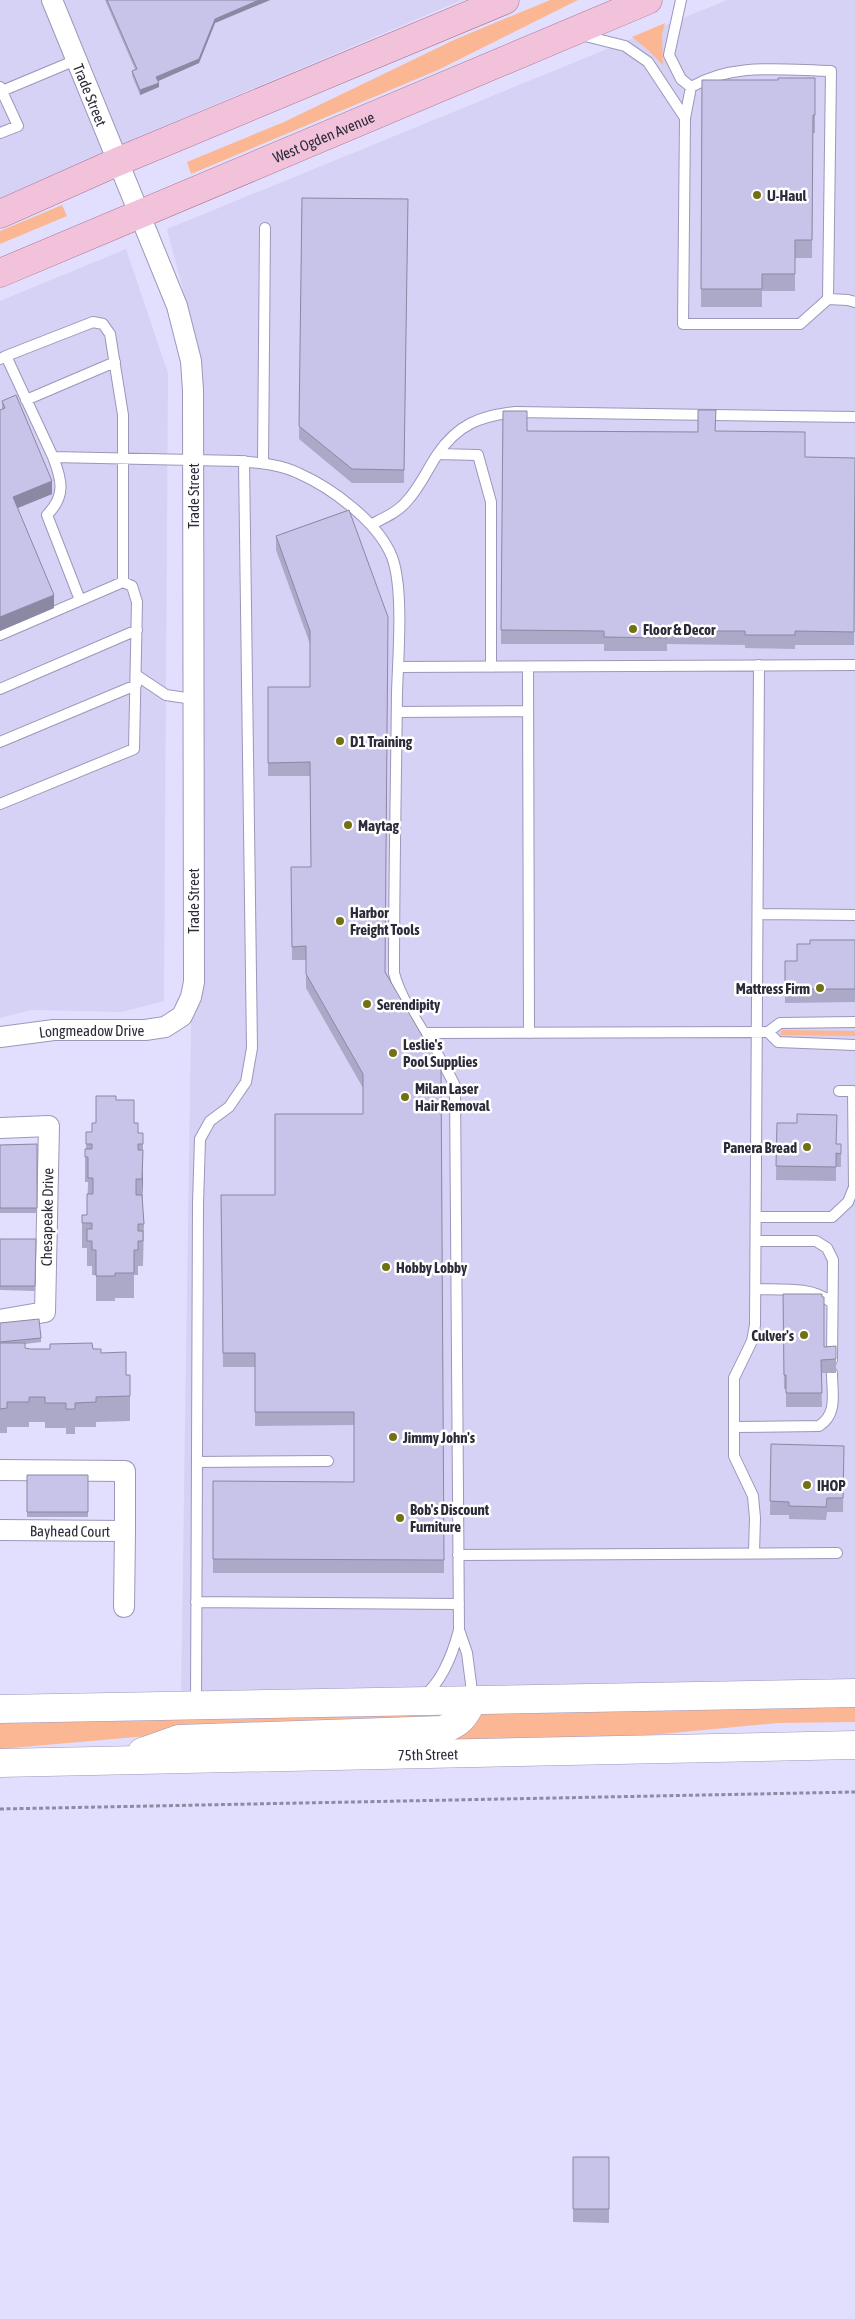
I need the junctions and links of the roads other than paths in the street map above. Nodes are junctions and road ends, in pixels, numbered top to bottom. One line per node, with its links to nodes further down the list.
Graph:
1 (52, 0): 6 (street, Trade Street)
2 (506, 0): 11 (main road)
3 (648, 0): 5 (main road, West Ogden Avenue)
4 (681, 0): 7 (lane)
5 (573, 32): 9 (lane); 12 (main road, West Ogden Avenue)
6 (76, 60): 8 (lane); 11 (street, Trade Street)
7 (691, 87): 9 (lane); 16 (lane)
8 (1, 89): 10 (lane)
9 (685, 118): 16 (lane)
10 (0, 134)
11 (117, 162): 12 (street, Trade Street); 13 (main road)
12 (140, 213): 15 (main road, West Ogden Avenue); 25 (street, Trade Street)
13 (0, 214)
14 (265, 228): 27 (lane)
15 (0, 273)
16 (828, 299): 17 (lane)
17 (853, 300)
18 (3, 358): 19 (lane); 20 (lane)
19 (115, 362): 20 (lane); 24 (lane)
20 (26, 400): 23 (lane)
21 (855, 417): 22 (lane)
22 (438, 454): 28 (lane); 36 (lane)
23 (53, 457): 24 (lane); 30 (lane)
24 (122, 459): 25 (lane); 29 (lane)
25 (193, 462): 26 (lane); 40 (street, Trade Street)
26 (244, 462): 27 (lane); 65 (lane)
27 (263, 463): 28 (lane)
28 (372, 524): 35 (lane)
29 (123, 582): 30 (lane); 31 (lane)
30 (80, 600): 32 (lane)
31 (137, 630): 38 (lane); 39 (lane)
32 (0, 635)
33 (759, 665): 34 (lane); 37 (lane); 45 (lane)
34 (855, 665)
35 (398, 667): 36 (lane); 42 (lane)
36 (491, 667): 37 (lane)
37 (528, 667): 41 (lane)
38 (136, 680): 40 (lane); 43 (lane); 44 (lane)
39 (0, 689)
40 (193, 699): 47 (street, Trade Street)
41 (528, 711): 42 (lane); 51 (lane)
42 (397, 712): 50 (lane)
43 (0, 742)
44 (0, 804)
45 (758, 914): 46 (lane); 49 (lane)
46 (855, 915)
47 (182, 1016): 52 (street, Longmeadow Drive)
48 (855, 1022): 49 (lane)
49 (762, 1032): 51 (lane); 53 (lane); 56 (lane)
50 (426, 1033): 51 (lane); 71 (lane)
51 (529, 1033)
52 (0, 1037)
53 (855, 1045)
54 (839, 1091): 56 (lane)
55 (0, 1128): 60 (street, Chesapeake Drive)
56 (756, 1216): 57 (lane)
57 (756, 1241): 58 (lane); 59 (lane)
58 (756, 1288): 59 (lane); 63 (lane)
59 (831, 1302): 61 (lane)
60 (0, 1320)
61 (832, 1360)
62 (832, 1373): 63 (lane)
63 (734, 1427): 69 (lane)
64 (328, 1461): 65 (lane)
65 (197, 1462): 72 (lane)
66 (0, 1470): 68 (street)
67 (0, 1530): 68 (street, Bayhead Court)
68 (125, 1530): 74 (street, Bayhead Court)
69 (754, 1552): 70 (lane); 71 (lane)
70 (837, 1553)
71 (458, 1555): 73 (lane)
72 (196, 1602): 73 (lane); 79 (lane)
73 (459, 1604): 75 (lane)
74 (124, 1607)
75 (459, 1630): 77 (lane); 78 (lane)
76 (855, 1693): 77 (main road)
77 (473, 1700): 78 (main road); 82 (main road)
78 (418, 1701): 79 (main road)
79 (196, 1705): 80 (main road)
80 (0, 1709)
81 (855, 1745): 82 (main road, 75th Street)
82 (119, 1760): 83 (main road, 75th Street)
83 (0, 1763)

